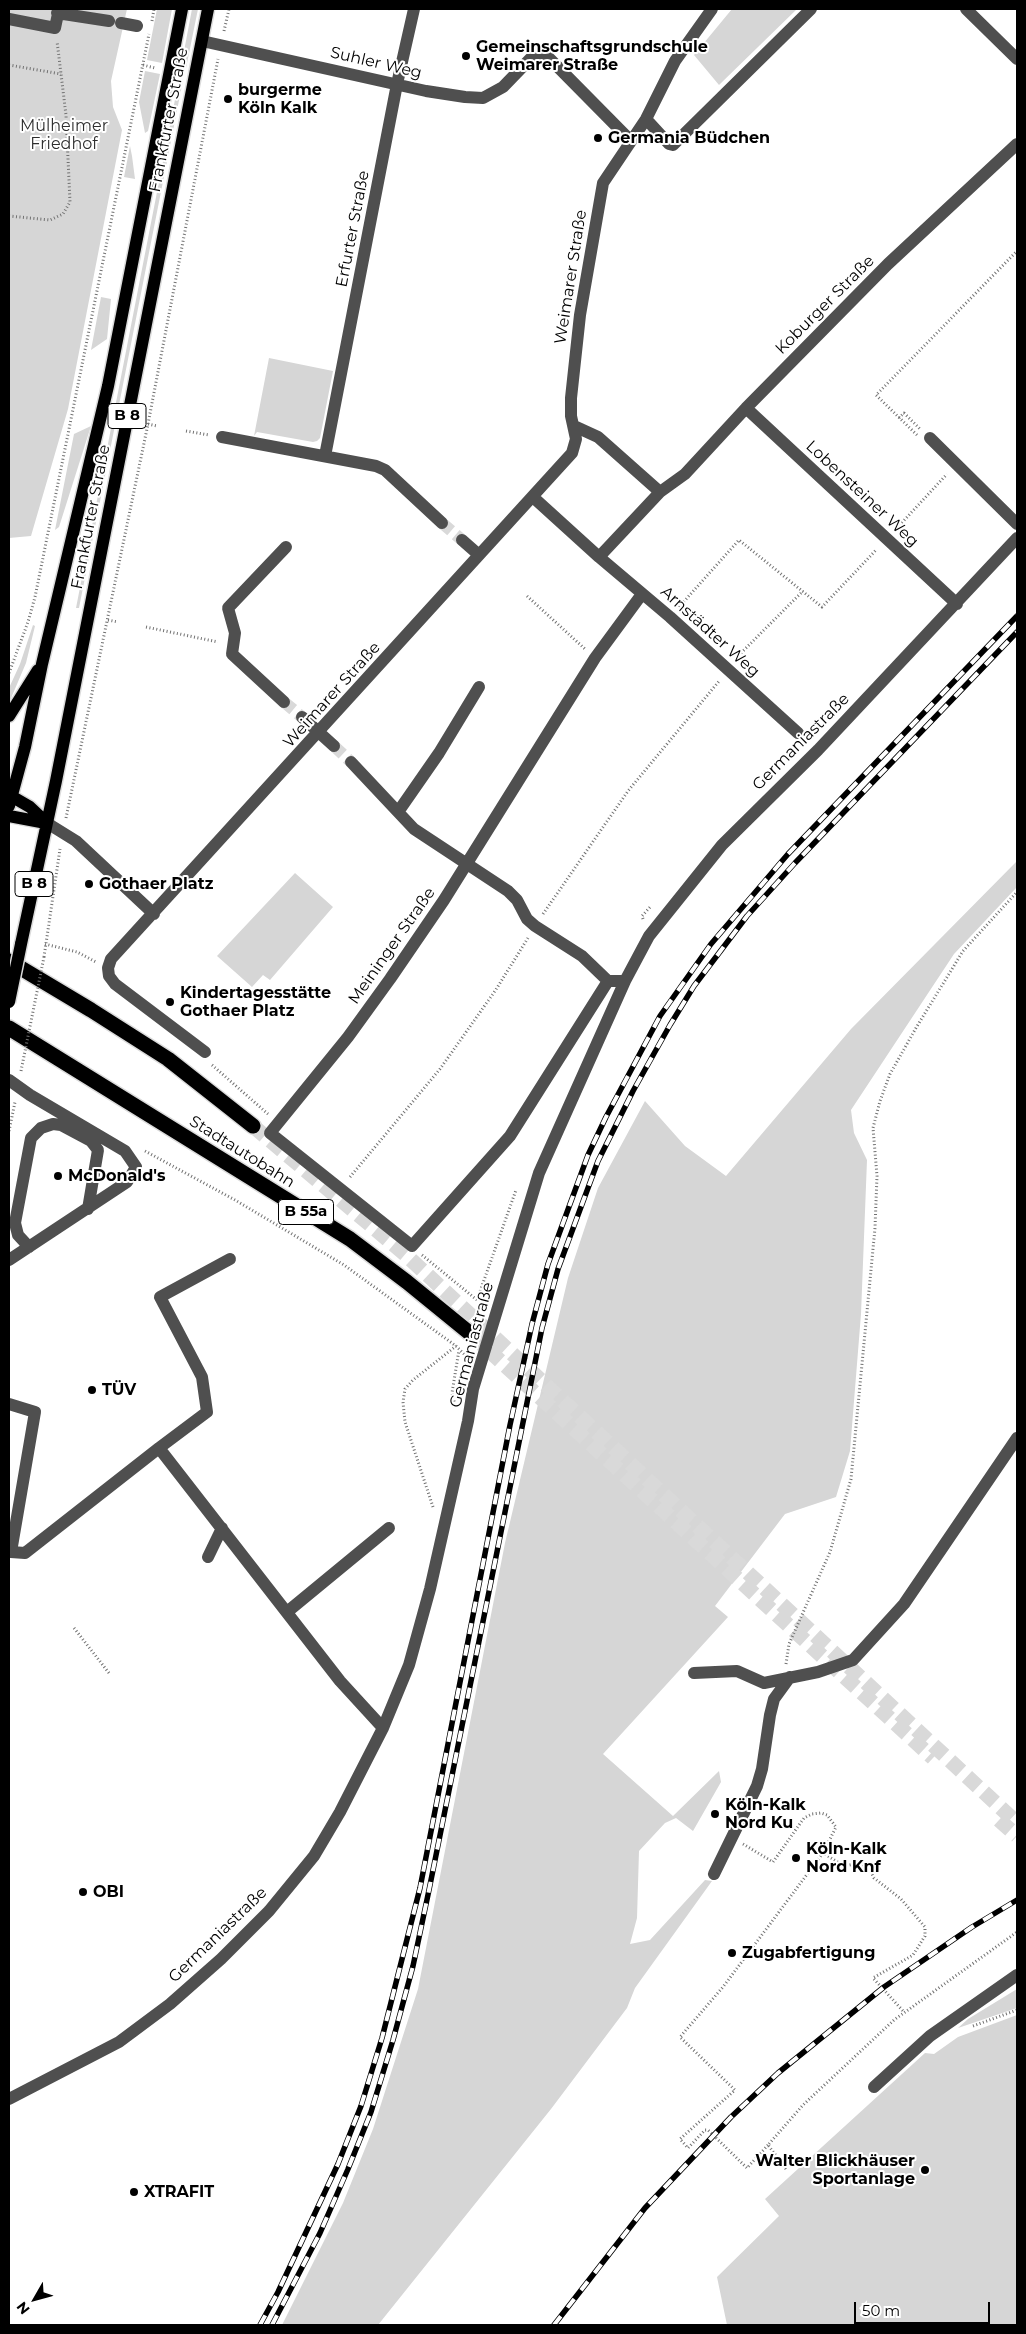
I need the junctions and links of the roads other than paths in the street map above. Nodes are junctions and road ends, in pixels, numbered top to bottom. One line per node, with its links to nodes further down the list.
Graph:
1 (182, 9): 32 (main road, Frankfurter Straße / B 8)
2 (208, 9): 10 (main road, Frankfurter Straße / B 8)
3 (414, 9): 12 (street, Erfurter Straße)
4 (712, 9): 13 (street, Weimarer Straße)
5 (811, 9): 13 (street)
6 (966, 9): 11 (street)
7 (58, 11): 8 (street); 9 (street)
8 (9, 19)
9 (137, 26)
10 (202, 41): 12 (street, Suhler Weg); 44 (main road, Frankfurter Straße / B 8)
11 (1017, 59)
12 (397, 84): 14 (street, Suhler Weg); 20 (street, Erfurter Straße)
13 (646, 119): 14 (street, Weimarer Straße)
14 (630, 140): 17 (street, Weimarer Straße)
15 (1017, 144): 16 (street, Koburger Straße)
16 (746, 408): 21 (street, Koburger Straße); 31 (street, Lobensteiner Weg)
17 (574, 426): 21 (street); 22 (street, Weimarer Straße)
18 (222, 437): 20 (street)
19 (925, 437): 24 (street)
20 (326, 456): 23 (street)
21 (660, 492): 29 (street, Koburger Straße)
22 (534, 498): 28 (street, Weimarer Straße); 29 (street, Arnstädter Weg)
23 (442, 523)
24 (1017, 524)
25 (1017, 538): 31 (street, Germaniastraße)
26 (462, 540): 28 (street)
27 (286, 548): 34 (street)
28 (479, 555): 37 (street, Weimarer Straße)
29 (599, 557): 30 (street, Arnstädter Weg)
30 (642, 594): 38 (street, Arnstädter Weg); 45 (street, Meininger Straße)
31 (957, 604): 49 (street, Germaniastraße)
32 (42, 664): 35 (main road); 41 (main road, Frankfurter Straße / B 8)
33 (479, 687): 42 (street)
34 (284, 702)
35 (9, 716)
36 (302, 717): 37 (street)
37 (319, 733): 39 (street); 46 (street, Weimarer Straße)
38 (798, 733)
39 (334, 746)
40 (351, 762): 42 (street)
41 (9, 799): 44 (main road)
42 (398, 812): 45 (street)
43 (9, 816): 44 (main road)
44 (47, 823): 46 (street); 50 (main road, Frankfurter Straße / B 8, bridge)
45 (466, 864): 48 (street); 48 (street, Meininger Straße)
46 (154, 914): 52 (street)
47 (9, 961): 54 (highway, Stadtautobahn)
48 (608, 981): 49 (street)
49 (625, 981): 70 (street, Germaniastraße)
50 (9, 1002)
51 (9, 1028): 59 (highway, Stadtautobahn / B 55a)
52 (205, 1052)
53 (9, 1080): 55 (street)
54 (253, 1126)
55 (88, 1209): 56 (street); 56 (street)
56 (29, 1247): 58 (street)
57 (230, 1259): 62 (street)
58 (9, 1260)
59 (472, 1335)
60 (9, 1404): 65 (street)
61 (1017, 1438): 69 (street)
62 (159, 1448): 63 (street); 65 (street)
63 (222, 1528): 66 (street); 67 (street)
64 (389, 1528): 67 (street)
65 (10, 1551)
66 (208, 1557)
67 (287, 1612): 70 (street)
68 (694, 1674): 69 (street)
69 (790, 1677): 71 (street)
70 (383, 1728): 74 (street, Germaniastraße)
71 (714, 1874)
72 (1017, 1975): 73 (street)
73 (874, 2087)
74 (9, 2099)

